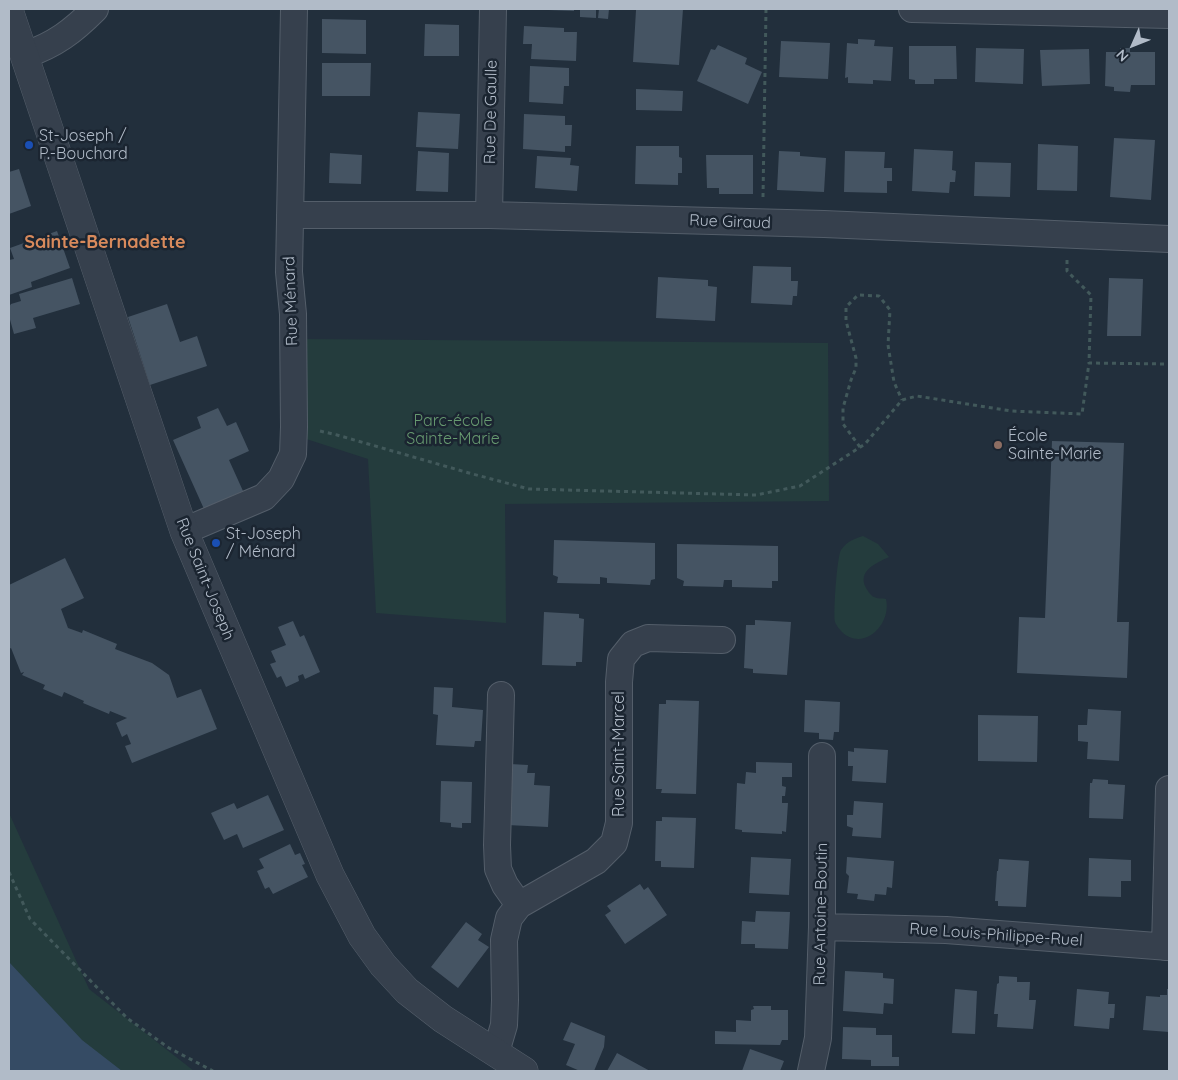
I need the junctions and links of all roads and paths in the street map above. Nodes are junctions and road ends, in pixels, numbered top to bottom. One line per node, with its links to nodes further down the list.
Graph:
1 (95, 9): 8 (street)
2 (294, 9): 9 (street, Rue Ménard)
3 (494, 9): 10 (street, Rue De Gaulle)
4 (766, 9): 11 (path)
5 (912, 9): 7 (street)
6 (9, 10): 8 (street, Rue Saint-Joseph)
7 (1169, 15)
8 (25, 55): 19 (street, Rue Saint-Joseph)
9 (290, 215): 10 (street, Rue Giraud); 17 (street, Rue Ménard)
10 (489, 215): 11 (street, Rue Giraud)
11 (762, 223): 12 (street, Rue Giraud)
12 (1067, 234): 13 (street, Rue Giraud); 14 (path)
13 (1169, 239)
14 (1089, 364): 15 (path); 16 (path)
15 (1169, 364)
16 (902, 400): 18 (path); 18 (path)
17 (294, 427): 18 (path); 19 (street, Rue Ménard)
18 (860, 447)
19 (184, 531): 28 (street, Rue Saint-Joseph)
20 (722, 640): 25 (street, Rue Saint-Marcel)
21 (501, 695): 25 (street)
22 (822, 756): 26 (street, Rue Antoine-Boutin)
23 (1169, 789): 27 (street)
24 (9, 872): 29 (path)
25 (518, 905): 28 (street)
26 (822, 927): 27 (street, Rue Louis-Philippe-Ruel); 31 (street, Rue Antoine-Boutin)
27 (1167, 947)
28 (496, 1052): 30 (street, Rue Saint-Joseph)
29 (213, 1071)
30 (524, 1071)
31 (811, 1071)

